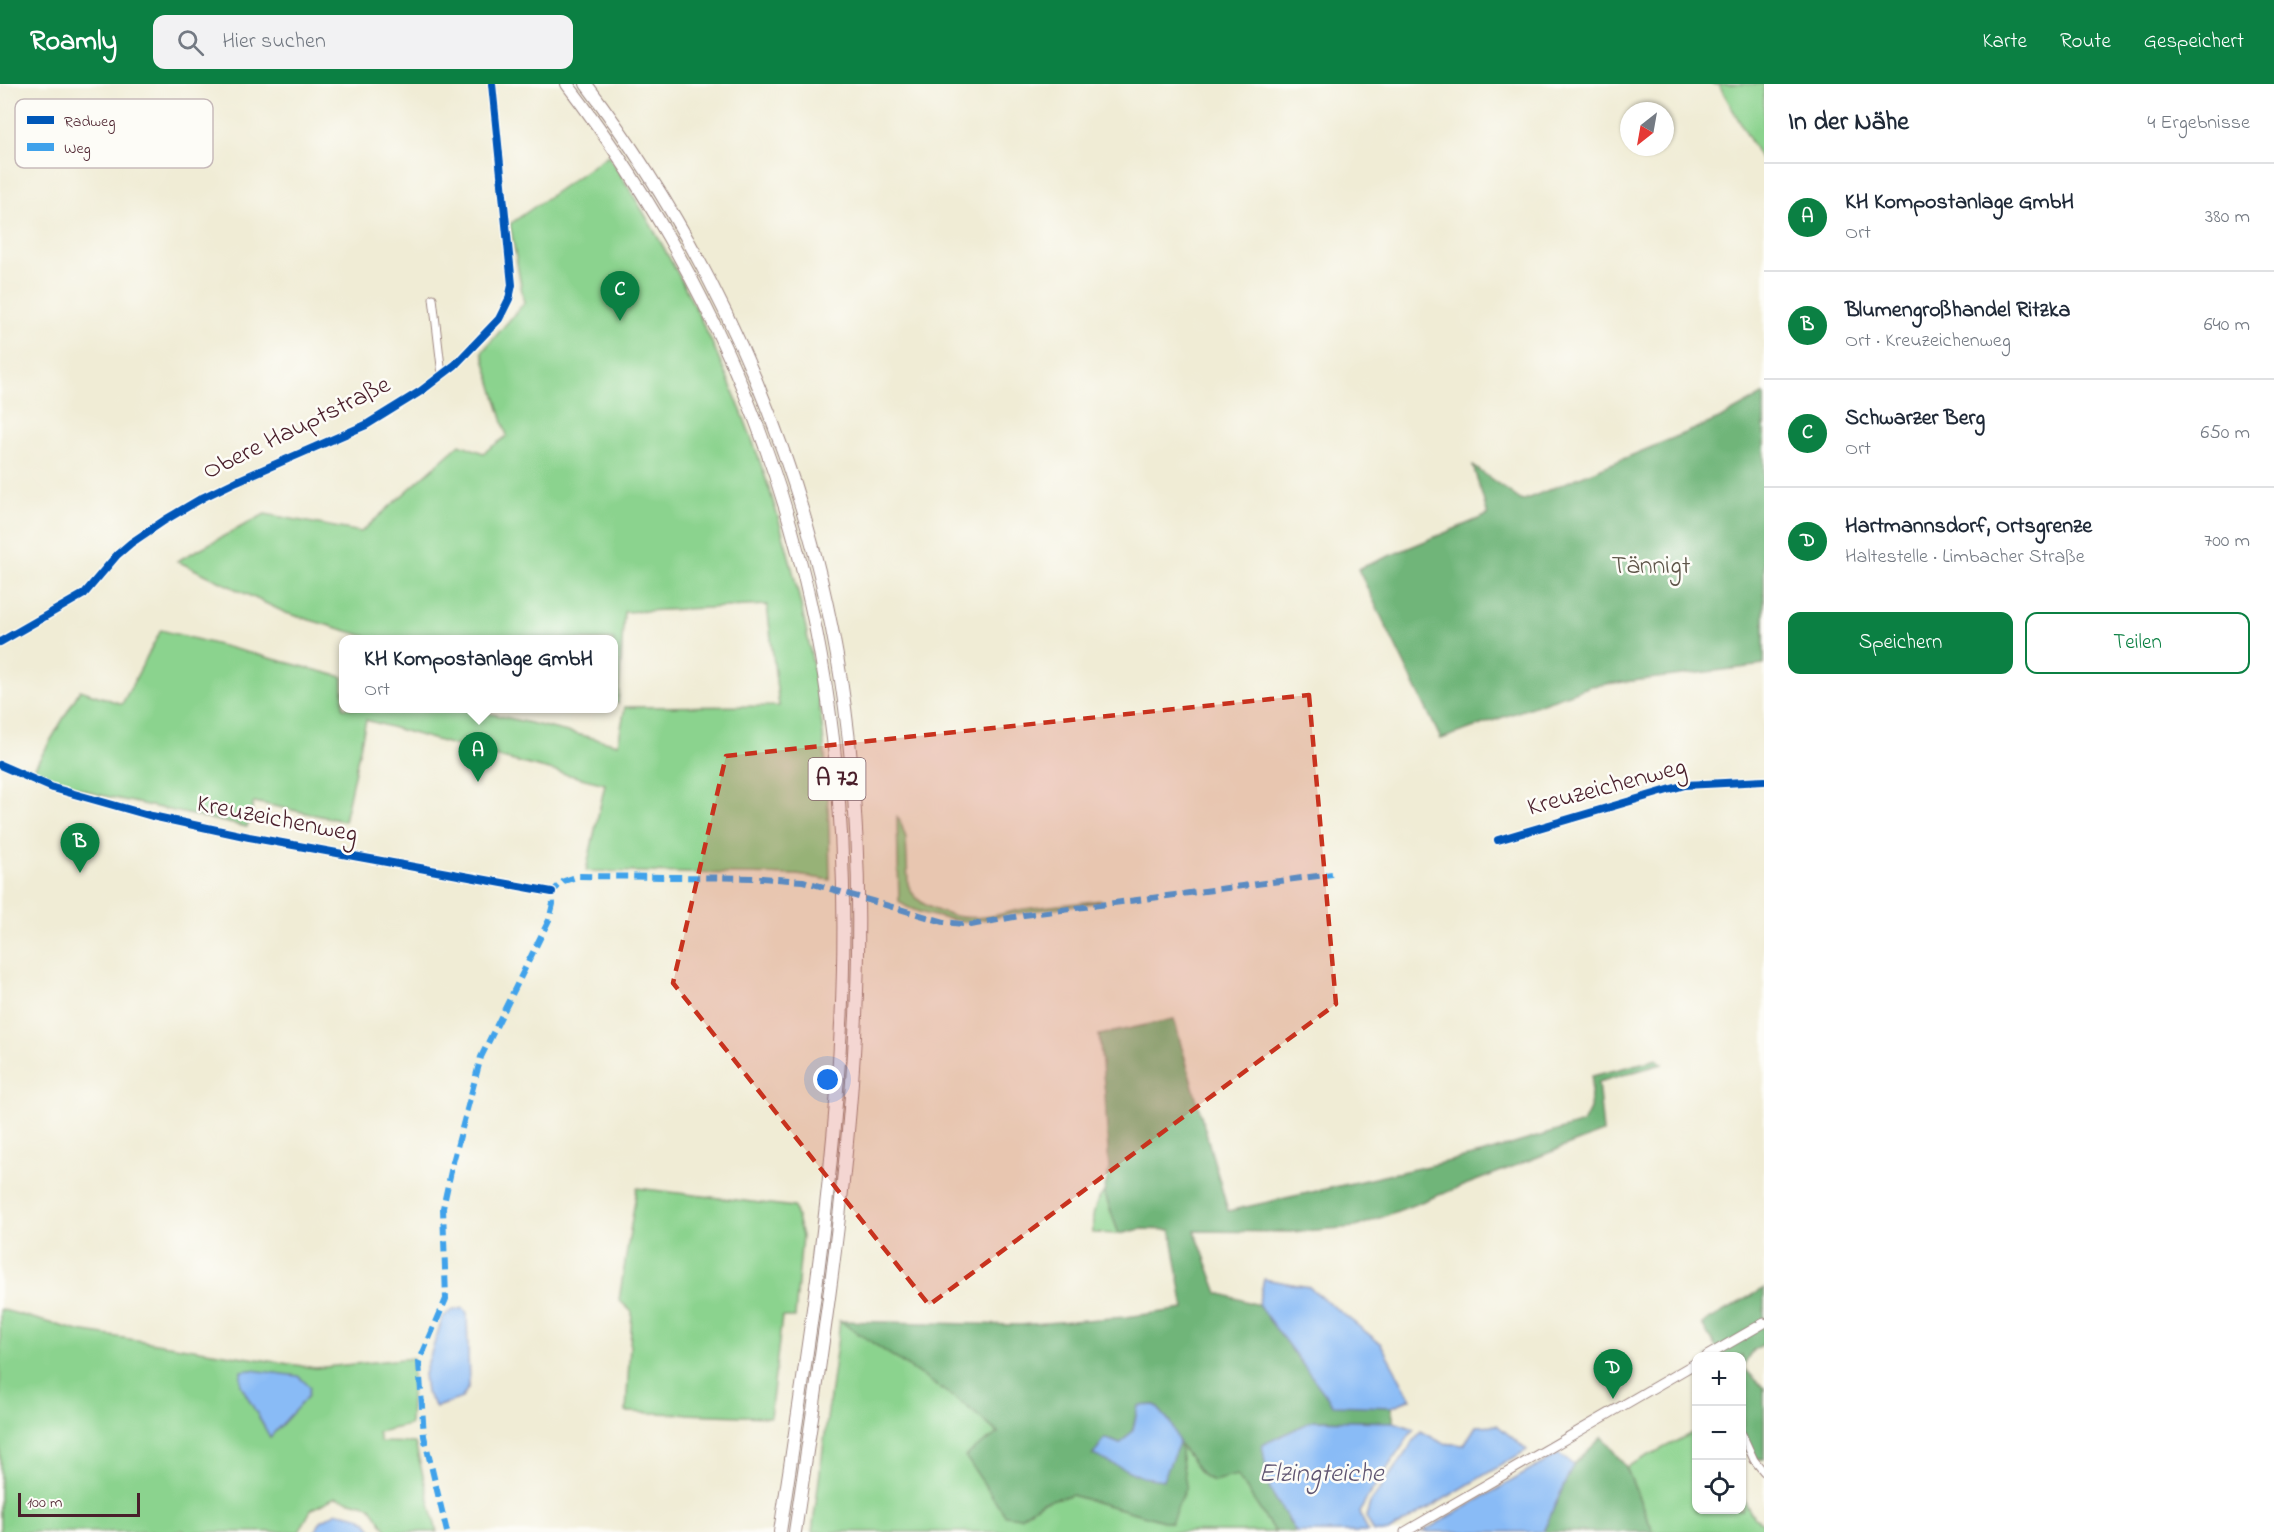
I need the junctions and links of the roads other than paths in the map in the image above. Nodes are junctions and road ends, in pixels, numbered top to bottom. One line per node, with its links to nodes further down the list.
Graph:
1 (492, 84): 5 (street, Obere Hauptstraße)
2 (567, 84): 16 (highway, A 72)
3 (586, 84): 17 (highway, A 72)
4 (433, 298): 5 (street)
5 (442, 375): 6 (street, Obere Hauptstraße)
6 (0, 642)
7 (0, 765): 10 (street, Kreuzeichenweg)
8 (1764, 781): 9 (street, Kreuzeichenweg)
9 (1498, 840)
10 (552, 892)
11 (1764, 1323): 12 (main road)
12 (1714, 1352)
13 (1692, 1365): 18 (main road)
14 (1746, 1443): 15 (street)
15 (1764, 1472)
16 (780, 1532)
17 (795, 1532)
18 (1405, 1532)

